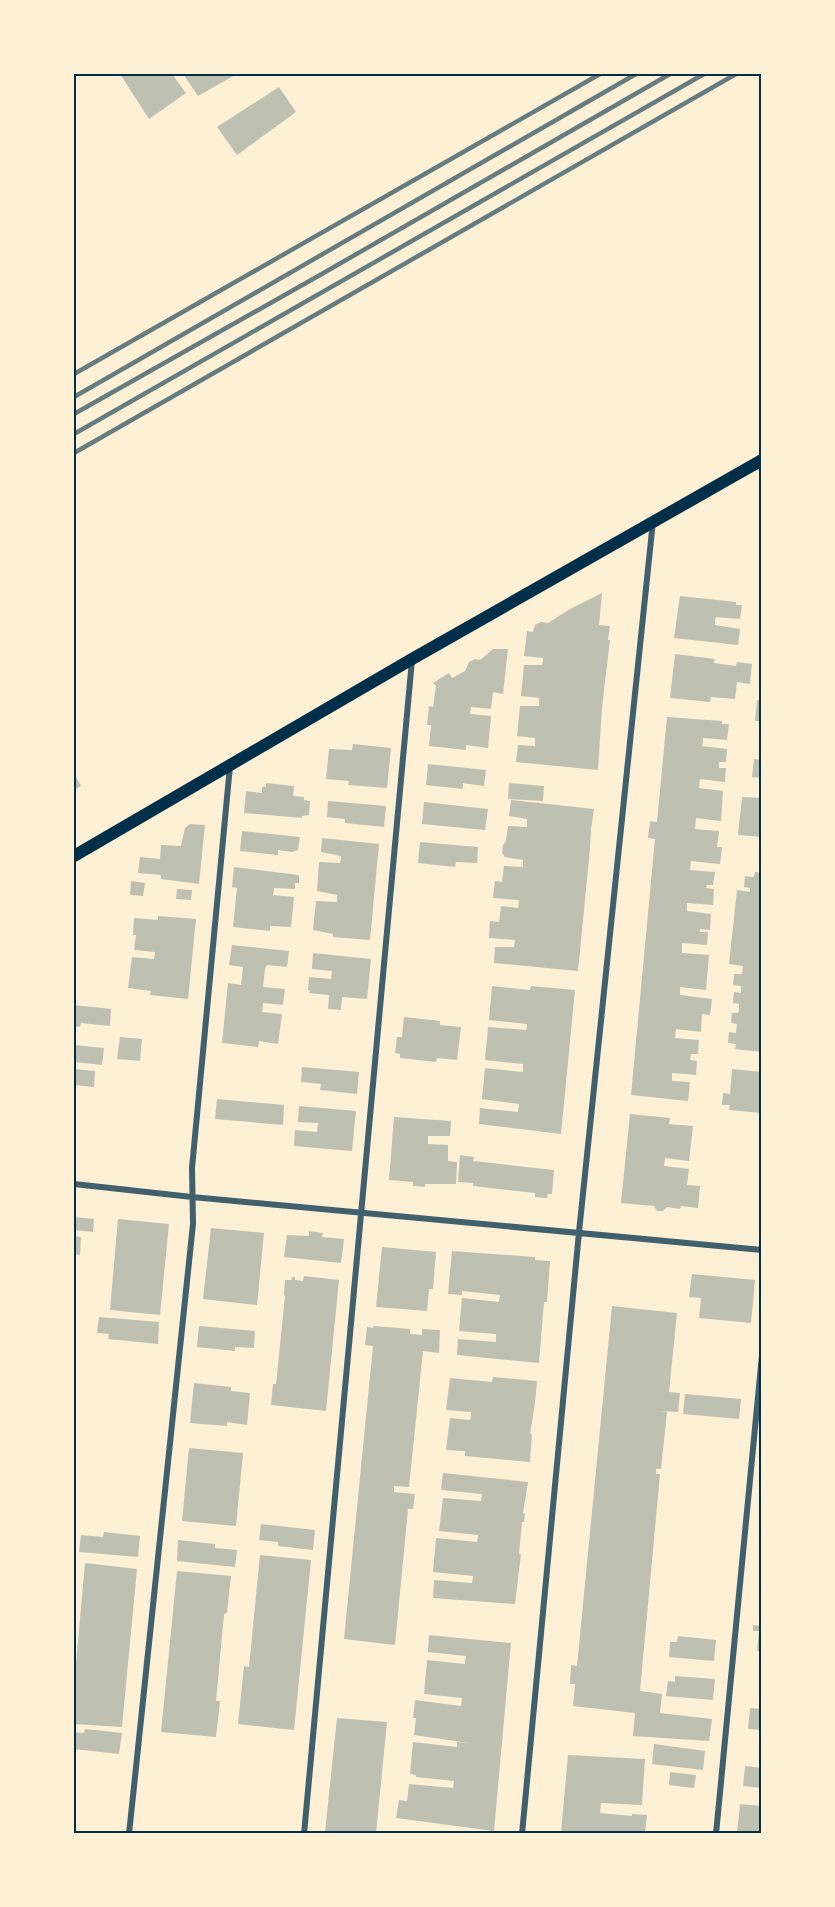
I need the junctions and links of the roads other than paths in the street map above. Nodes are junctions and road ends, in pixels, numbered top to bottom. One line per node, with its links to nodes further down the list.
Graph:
1 (762, 460): 2 (main road)
2 (653, 521): 3 (main road); 9 (street)
3 (412, 660): 4 (main road); 8 (street)
4 (230, 766): 5 (main road); 7 (street)
5 (74, 856)
6 (74, 1184): 7 (street)
7 (192, 1197): 8 (street); 12 (street)
8 (362, 1212): 9 (street); 13 (street)
9 (579, 1232): 10 (street); 14 (street)
10 (762, 1250)
11 (762, 1355): 15 (street)
12 (129, 1833)
13 (304, 1833)
14 (522, 1833)
15 (716, 1833)

